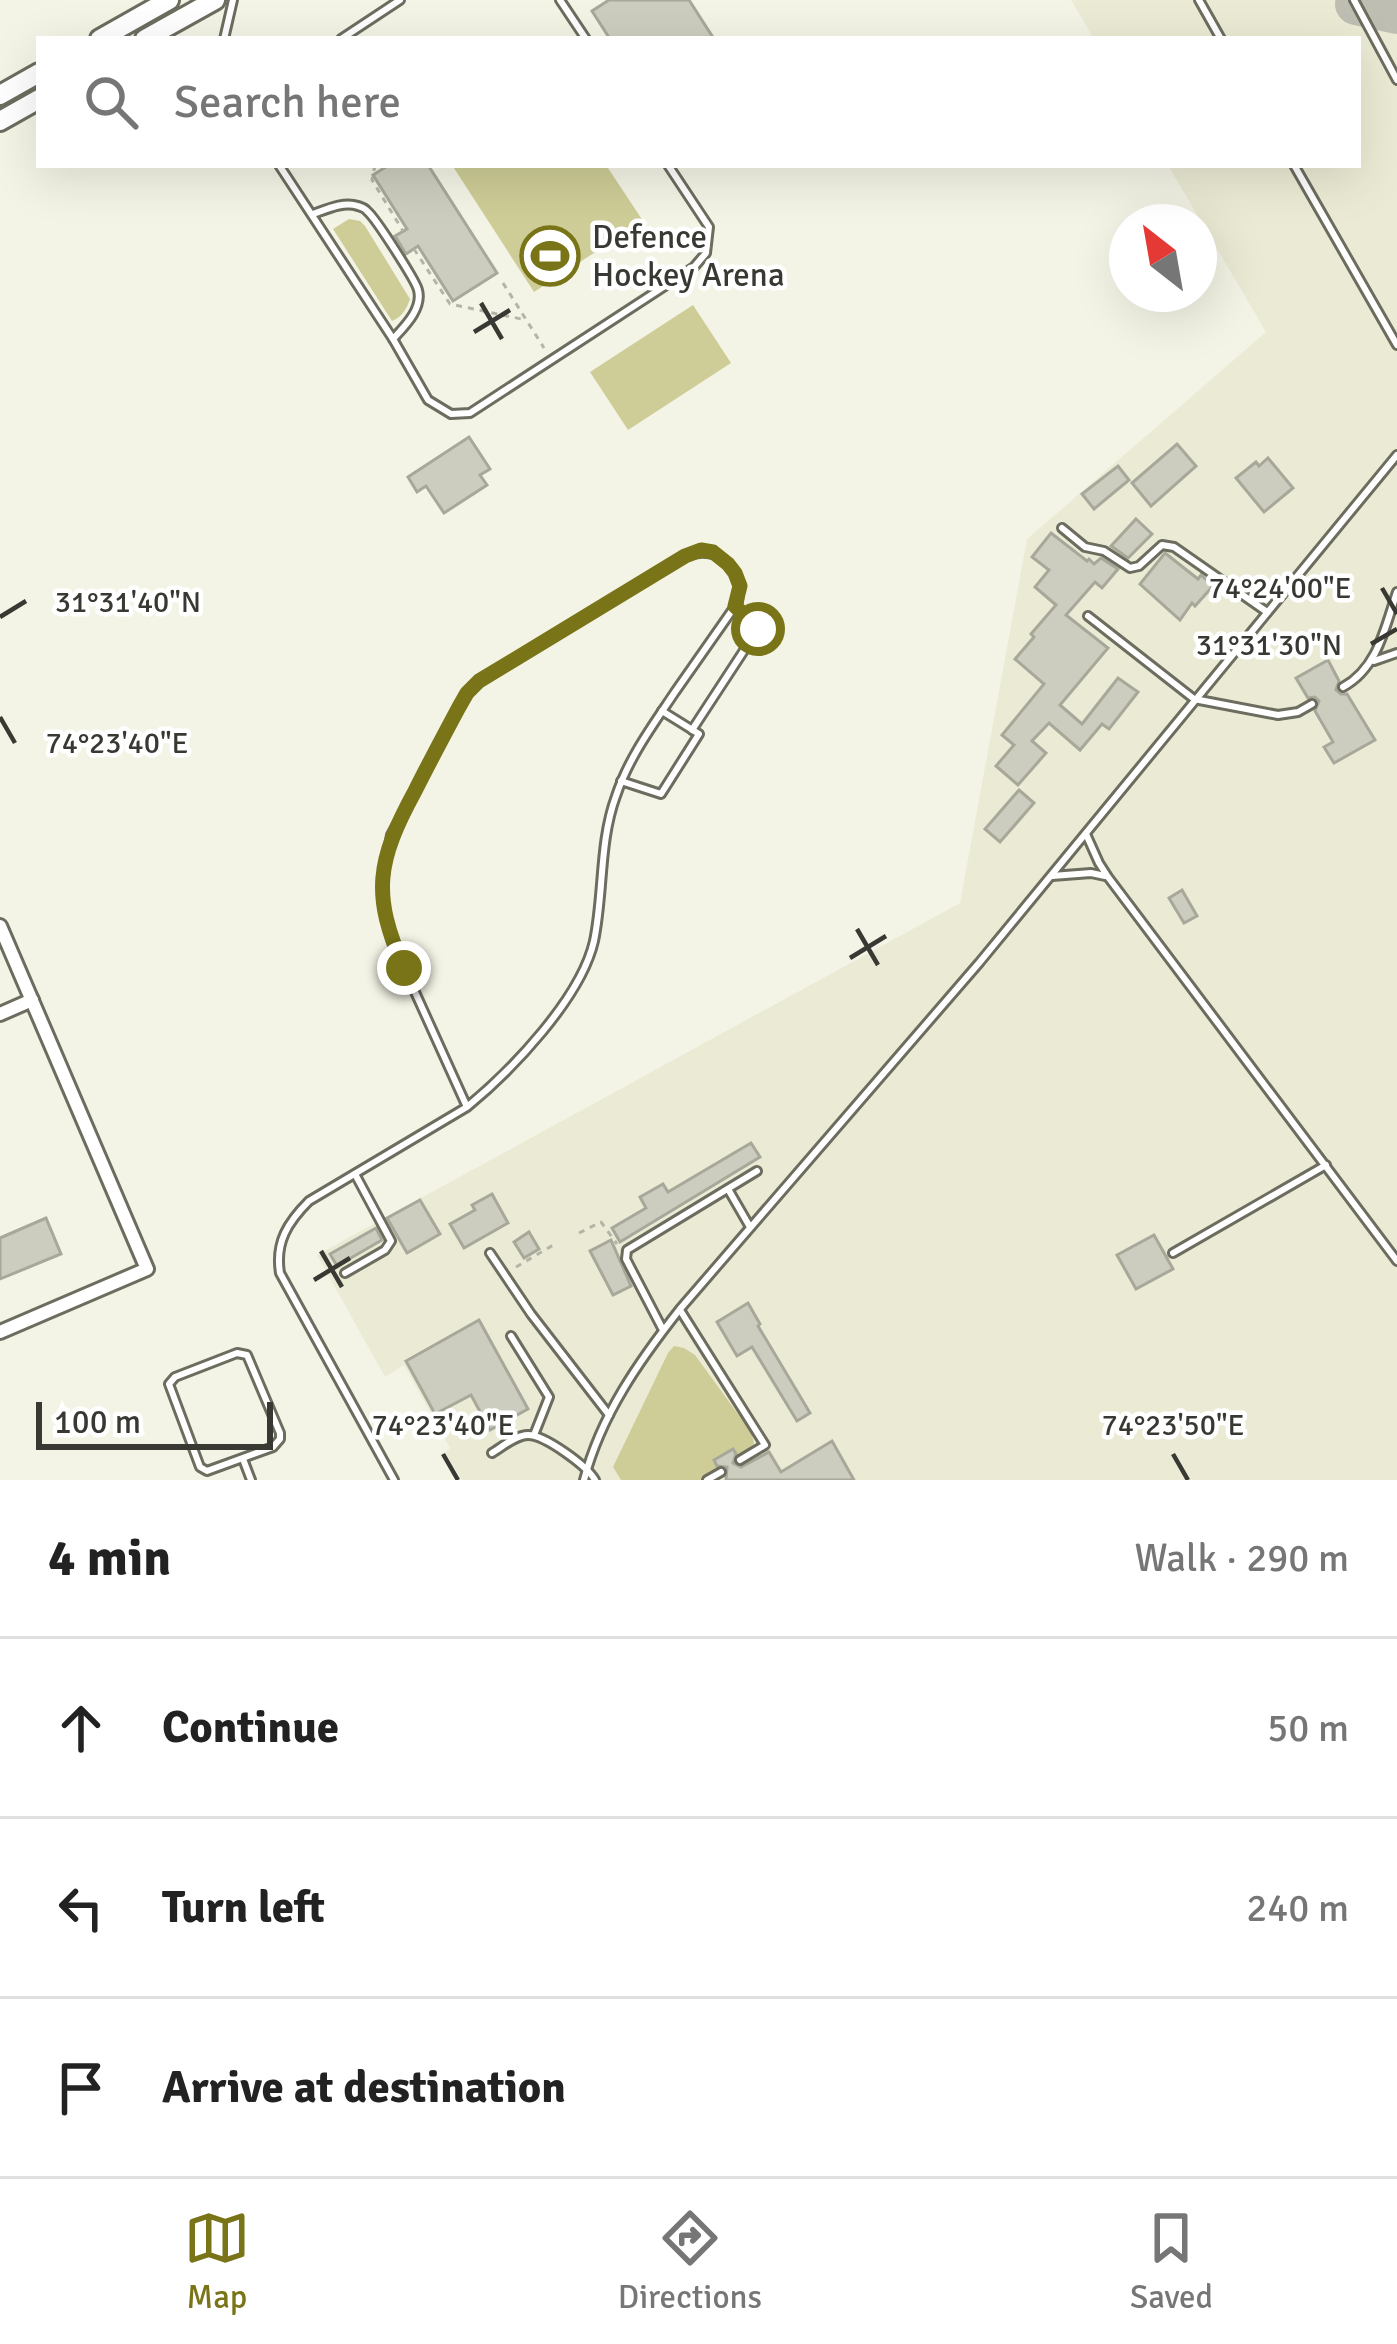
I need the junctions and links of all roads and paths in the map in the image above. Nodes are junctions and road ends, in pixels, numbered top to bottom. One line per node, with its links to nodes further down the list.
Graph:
1 (169, 0): 8 (main road)
2 (215, 0): 9 (main road)
3 (233, 0): 10 (lane)
4 (400, 0): 11 (lane)
5 (560, 0): 12 (lane)
6 (1199, 0): 13 (lane)
7 (1354, 0): 15 (lane)
8 (105, 36)
9 (151, 36)
10 (225, 36)
11 (345, 36)
12 (584, 36)
13 (1219, 36)
14 (36, 75): 16 (main road)
15 (1397, 80)
16 (0, 95)
17 (36, 101): 18 (main road)
18 (0, 121)
19 (281, 168): 23 (lane)
20 (374, 168): 24 (path)
21 (670, 168): 30 (lane)
22 (1296, 168): 29 (lane)
23 (313, 214): 28 (lane); 28 (lane)
24 (403, 232)
25 (414, 249): 27 (path)
26 (503, 283): 27 (path)
27 (526, 320): 30 (path)
28 (393, 338): 30 (lane)
29 (1397, 346)
30 (551, 360)
31 (1397, 454): 35 (lane)
32 (1062, 528): 35 (lane)
33 (1397, 592): 38 (lane)
34 (735, 606): 42 (lane); 43 (lane); 51 (lane)
35 (1267, 612): 40 (lane)
36 (1088, 616): 40 (lane)
37 (1397, 653): 38 (lane)
38 (1371, 662): 39 (lane)
39 (1343, 687)
40 (1194, 699): 41 (lane); 45 (lane)
41 (1312, 704)
42 (662, 711): 43 (lane); 44 (lane)
43 (692, 730): 44 (lane)
44 (621, 781): 51 (lane)
45 (1087, 834): 46 (lane); 47 (lane)
46 (1051, 876): 47 (lane); 56 (lane)
47 (1108, 877): 52 (lane)
48 (0, 926): 49 (street)
49 (32, 1000): 50 (street); 67 (street)
50 (0, 1014)
51 (467, 1107): 54 (lane)
52 (1326, 1165): 60 (lane); 62 (lane)
53 (757, 1171): 55 (lane)
54 (355, 1174): 63 (lane); 77 (lane)
55 (728, 1189): 56 (lane); 61 (lane)
56 (750, 1228): 65 (lane)
57 (579, 1233): 61 (path)
58 (555, 1244): 64 (path)
59 (490, 1253): 64 (lane)
60 (1173, 1253)
61 (626, 1254): 66 (lane)
62 (1397, 1261)
63 (345, 1273)
64 (504, 1274): 69 (lane)
65 (680, 1309): 66 (lane); 73 (lane)
66 (663, 1330): 69 (lane)
67 (0, 1332)
68 (512, 1336): 70 (lane)
69 (609, 1415): 74 (lane)
70 (534, 1436): 71 (lane); 74 (lane)
71 (492, 1454)
72 (243, 1459): 72 (lane); 76 (lane)
73 (740, 1460)
74 (587, 1468): 78 (lane); 79 (lane)
75 (721, 1472): 80 (lane)
76 (251, 1480)
77 (394, 1480)
78 (584, 1480)
79 (596, 1480)
80 (707, 1480)

